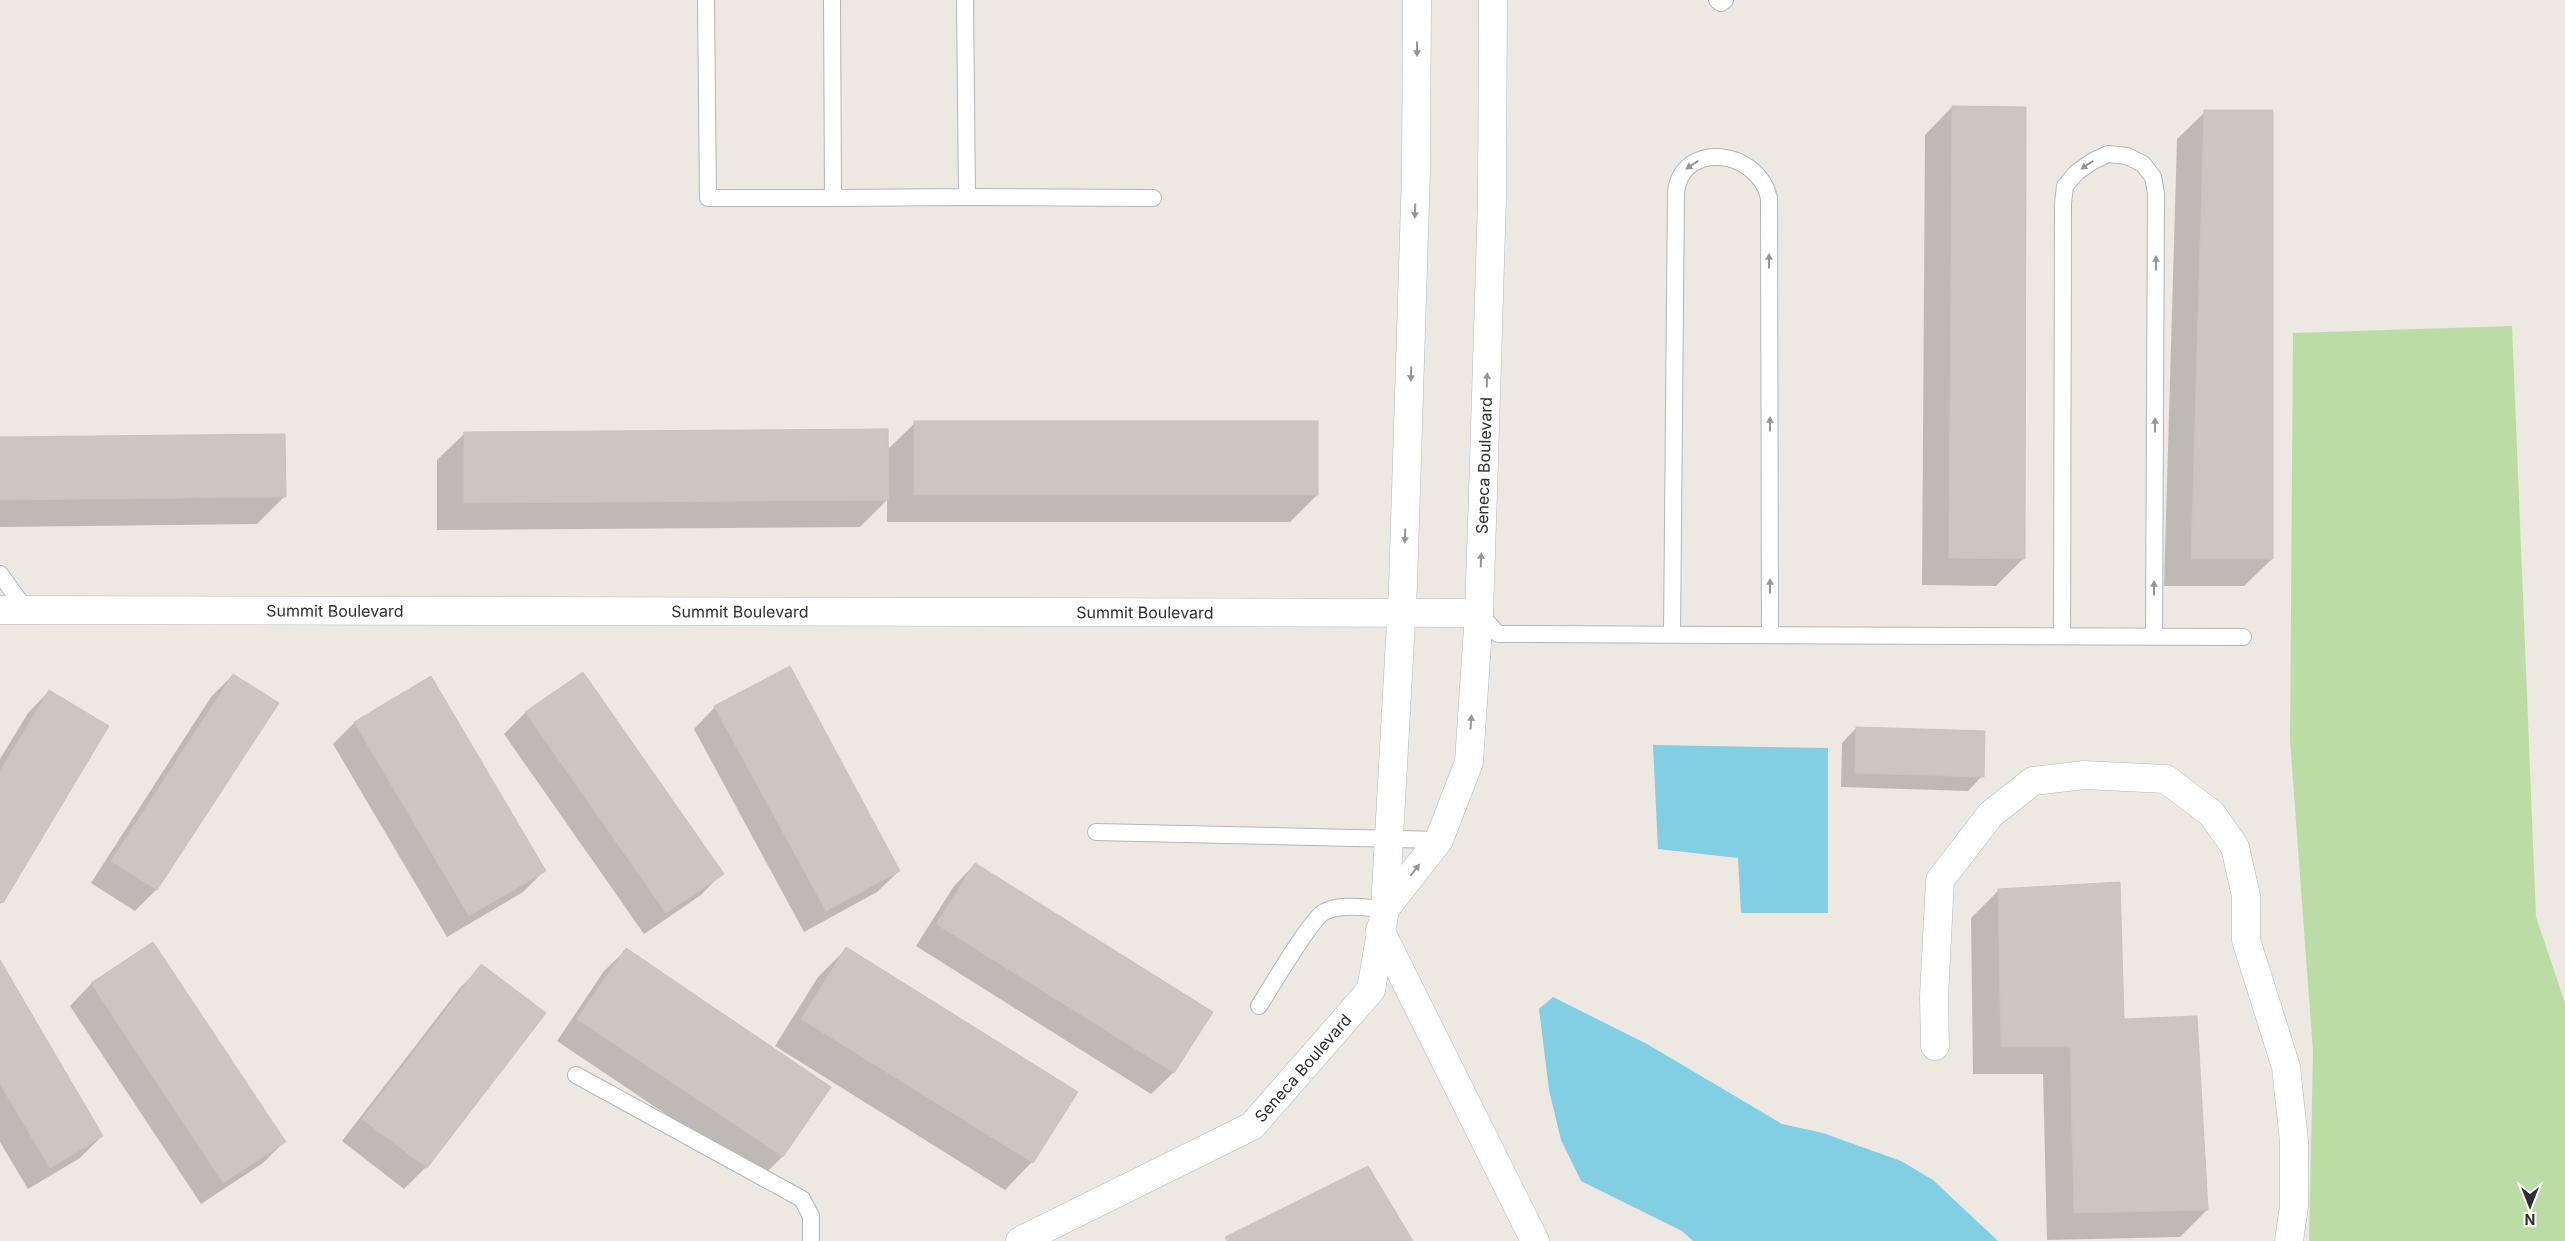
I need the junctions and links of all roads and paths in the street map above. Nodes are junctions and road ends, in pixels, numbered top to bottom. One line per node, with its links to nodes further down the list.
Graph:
1 (706, 0): 9 (lane)
2 (832, 0): 9 (lane)
3 (965, 0): 8 (lane)
4 (1417, 0): 13 (street, Seneca Boulevard, one-way to 13)
5 (1493, 0): 14 (street, Seneca Boulevard, one-way to 5)
6 (1717, 0): 7 (lane)
7 (1724, 0)
8 (967, 197): 9 (lane); 10 (lane)
9 (833, 198)
10 (1153, 198)
11 (0, 574): 12 (lane)
12 (13, 610): 13 (street, Summit Boulevard)
13 (1401, 613): 14 (street, Summit Boulevard); 21 (street, Seneca Boulevard)
14 (1479, 613): 15 (lane); 22 (street, Seneca Boulevard, one-way to 14)
15 (1672, 634): 16 (lane); 16 (lane, one-way to 15)
16 (1770, 635): 17 (lane)
17 (2062, 636): 18 (lane); 18 (lane, one-way to 17)
18 (2154, 636): 19 (lane)
19 (2243, 637)
20 (1096, 832): 21 (lane)
21 (1389, 838): 22 (lane); 23 (street, Seneca Boulevard)
22 (1439, 840): 23 (street, Seneca Boulevard, one-way to 22)
23 (1382, 919): 24 (lane); 27 (street, Seneca Boulevard); 30 (street)
24 (1259, 1006)
25 (1935, 1046): 31 (street)
26 (576, 1075): 28 (lane)
27 (1052, 1233): 29 (street, Seneca Boulevard)
28 (811, 1241)
29 (1020, 1241)
30 (1535, 1241)
31 (2289, 1241)

